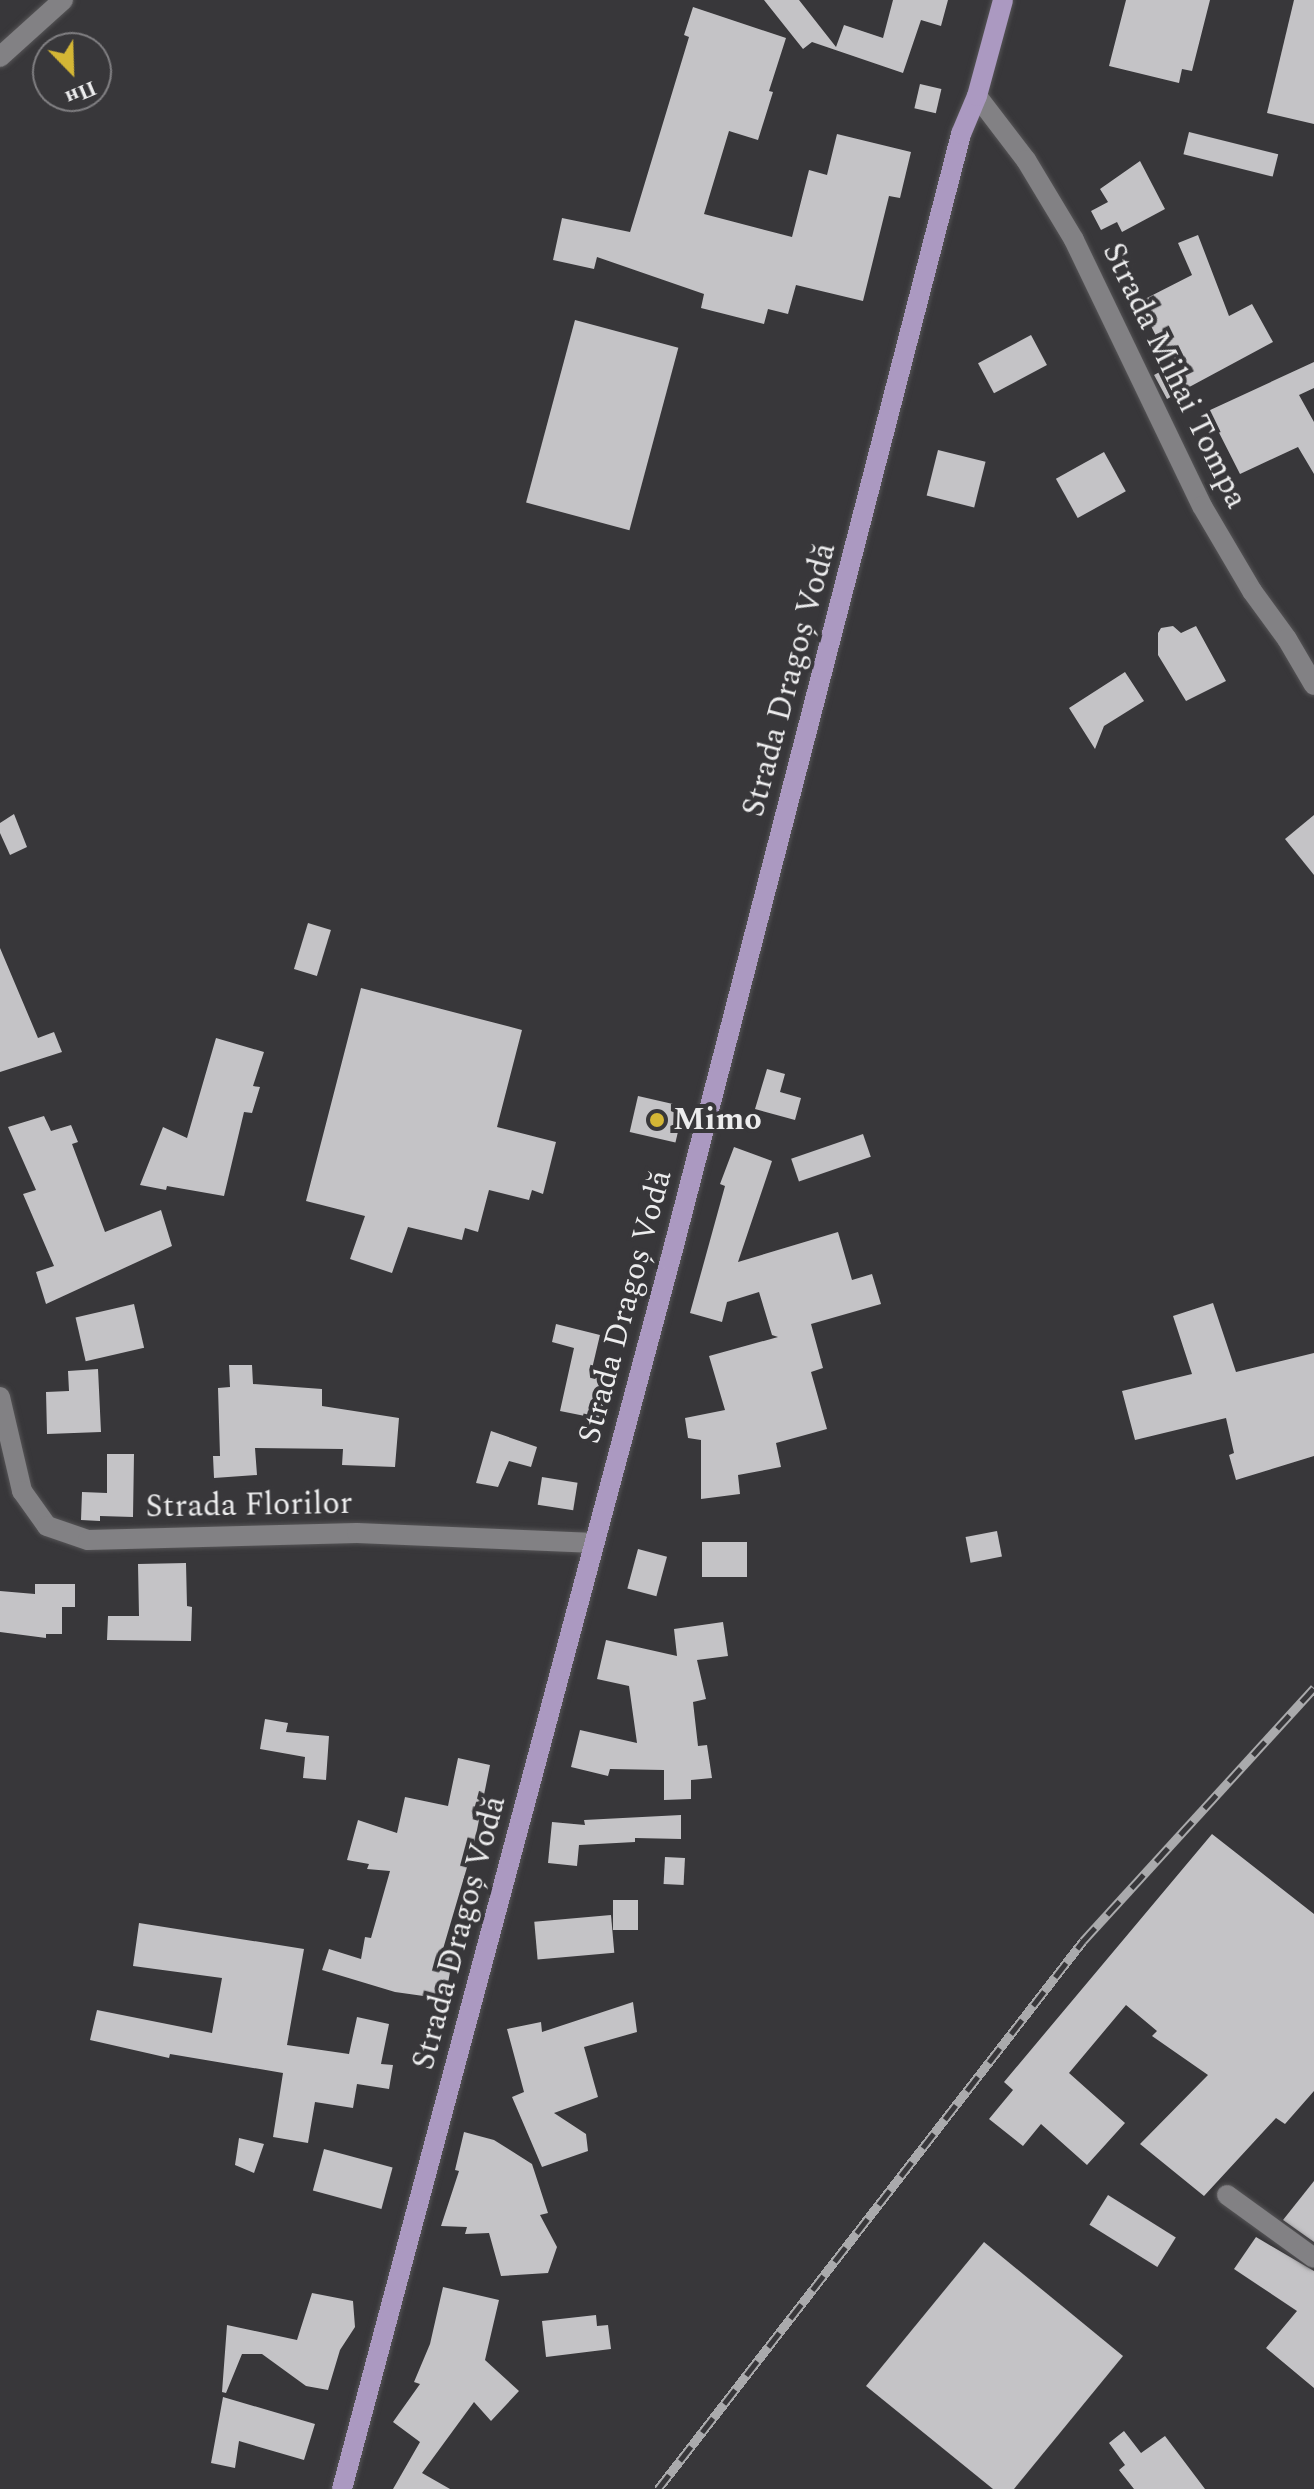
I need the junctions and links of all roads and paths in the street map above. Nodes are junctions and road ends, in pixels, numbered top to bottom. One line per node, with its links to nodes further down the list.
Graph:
1 (63, 0): 3 (street)
2 (1003, 0): 4 (main road, Strada Dragoș Vodă)
3 (0, 57)
4 (977, 96): 5 (street, Strada Mihai Tompa); 7 (main road, Strada Dragoș Vodă)
5 (1314, 685)
6 (0, 1397): 7 (street, Strada Florilor)
7 (594, 1543): 10 (main road, Strada Dragoș Vodă)
8 (1227, 2195): 9 (street)
9 (1314, 2258)
10 (342, 2489)

